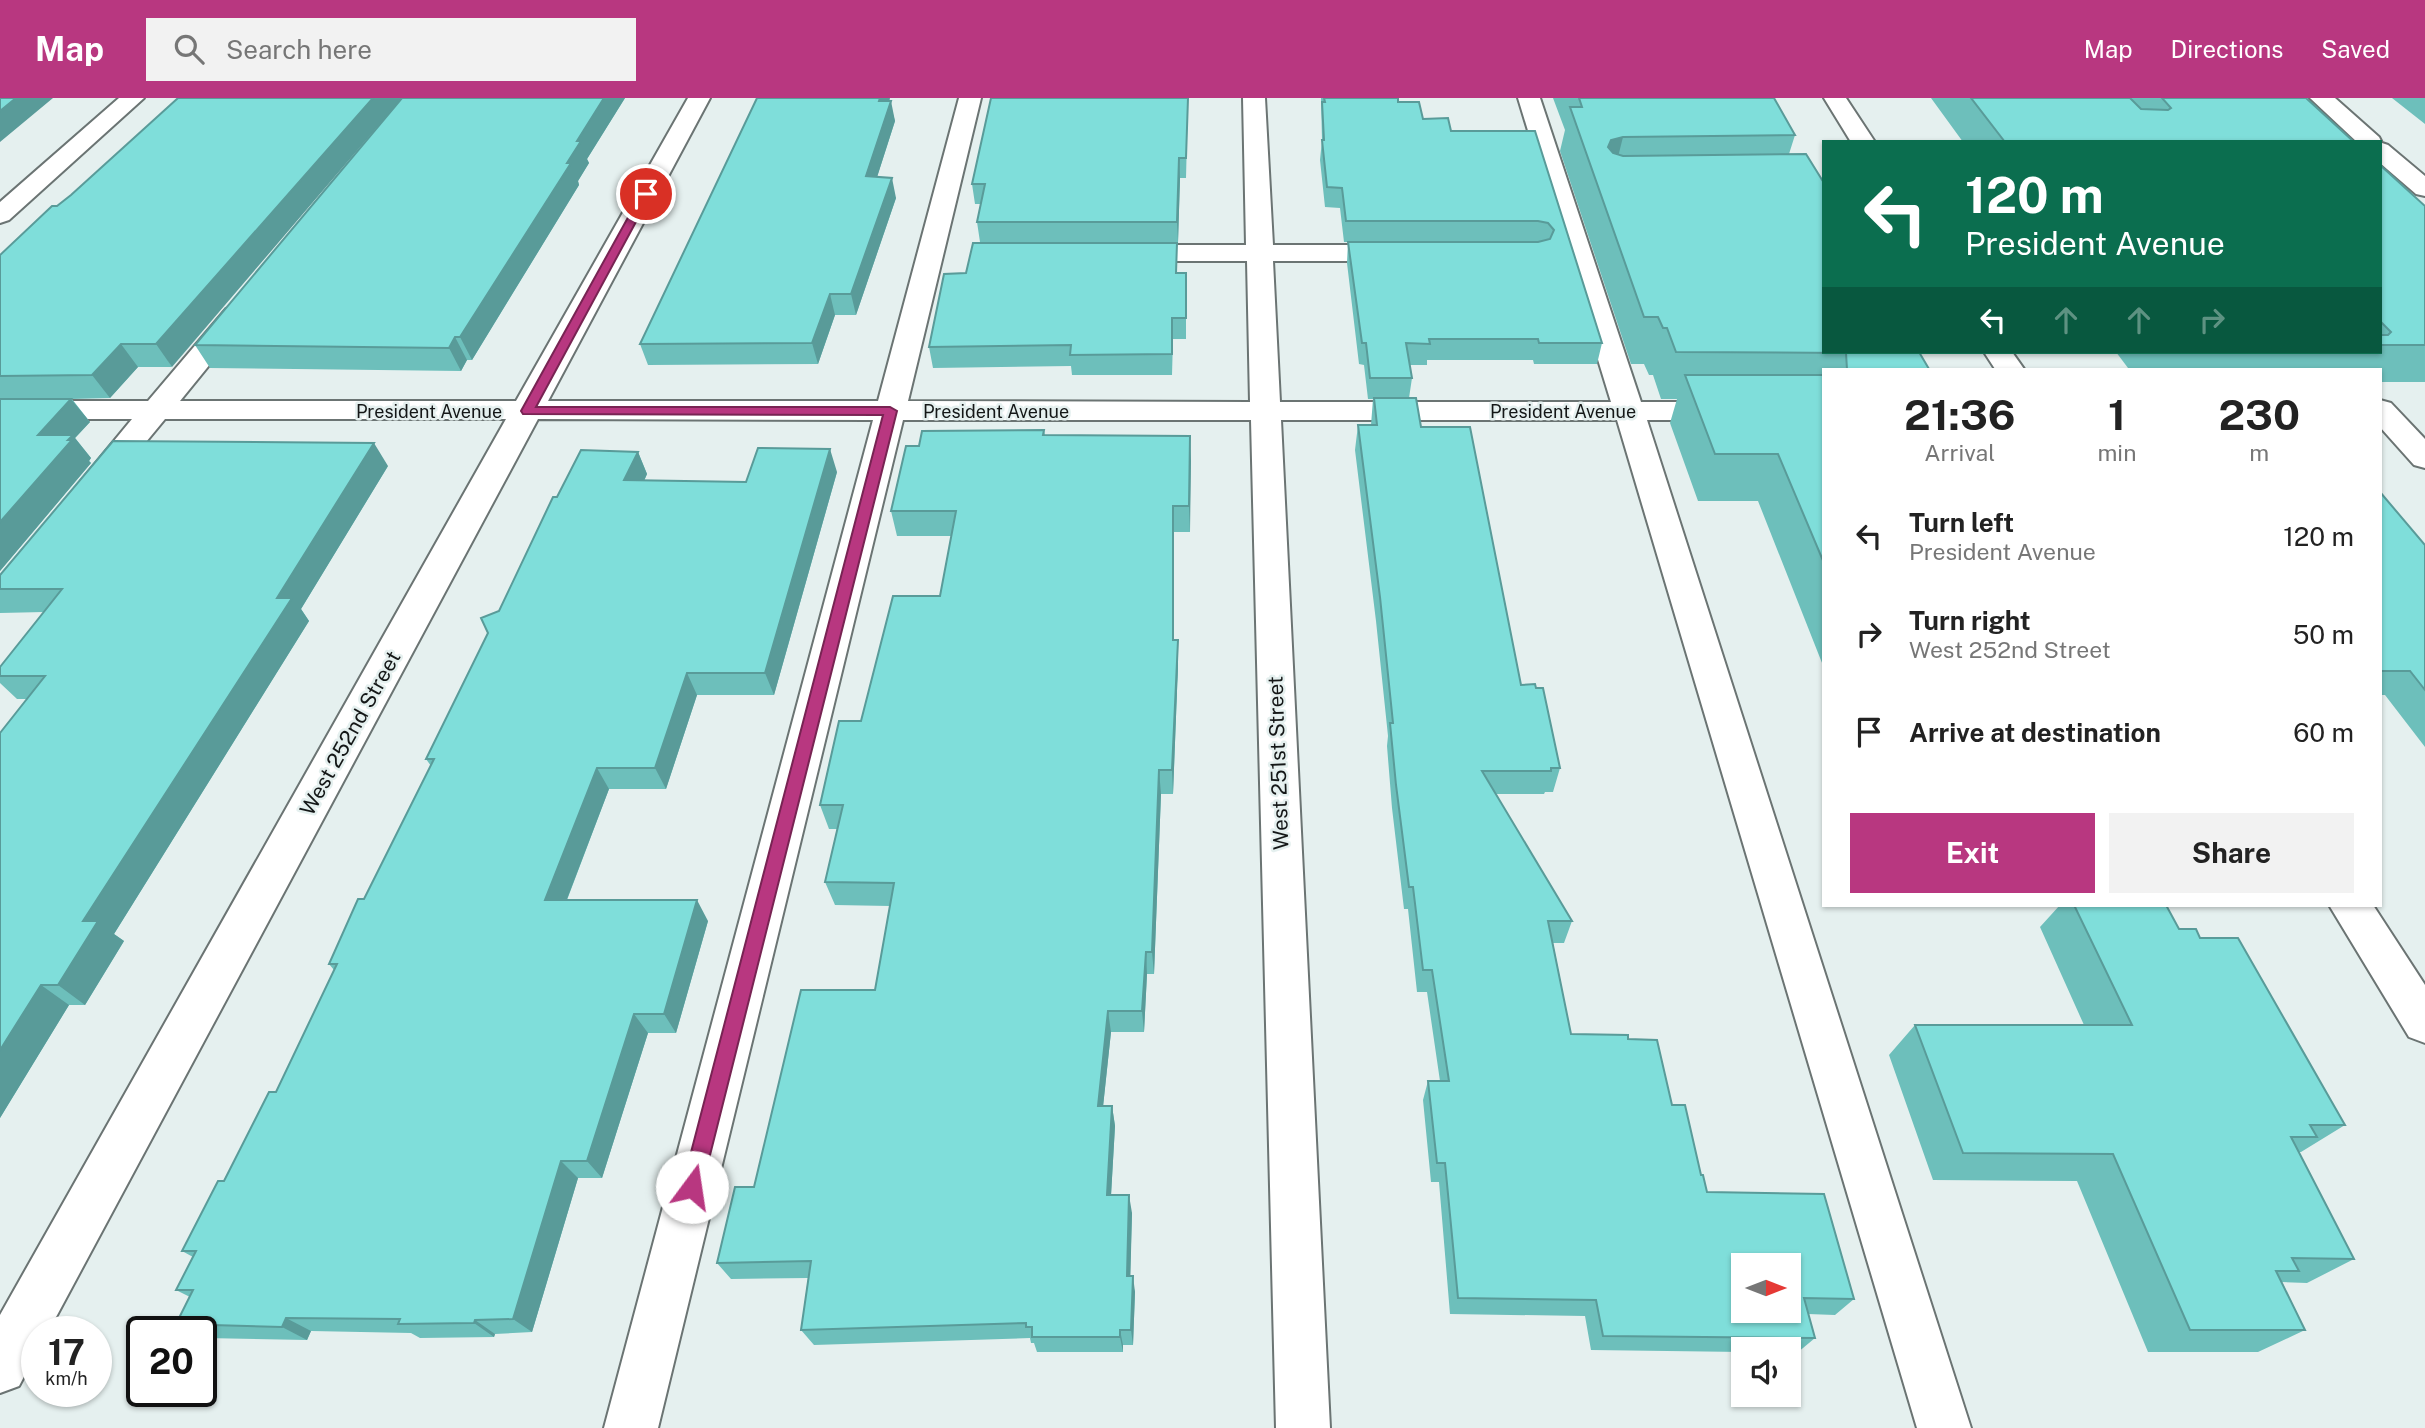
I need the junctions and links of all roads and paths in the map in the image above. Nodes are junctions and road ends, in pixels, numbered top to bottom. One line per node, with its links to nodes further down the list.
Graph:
1 (133, 98): 12 (street)
2 (699, 98): 19 (street, West 252nd Street)
3 (971, 98): 20 (street)
4 (1254, 98): 14 (street, West 251st Street)
5 (1529, 98): 22 (street)
6 (1835, 98): 8 (street)
7 (2321, 98): 9 (street)
8 (1862, 140)
9 (2369, 140)
10 (2382, 152): 11 (street)
11 (2425, 189)
12 (0, 215)
13 (1096, 253): 14 (street)
14 (1259, 253): 15 (street); 21 (street, West 251st Street)
15 (1424, 253)
16 (251, 296): 18 (street)
17 (0, 410): 18 (street, President Avenue)
18 (155, 411): 19 (street, President Avenue); 27 (street)
19 (527, 411): 20 (street, President Avenue); 30 (street, West 252nd Street)
20 (890, 411): 21 (street, President Avenue); 31 (street)
21 (1265, 411): 22 (street, President Avenue); 32 (street, West 251st Street)
22 (1629, 411): 23 (street, President Avenue); 33 (street)
23 (1822, 411)
24 (2382, 411): 26 (street)
25 (2382, 441): 26 (street)
26 (2421, 450)
27 (78, 505)
28 (2351, 907): 29 (street)
29 (2425, 1023)
30 (0, 1367)
31 (631, 1428)
32 (1303, 1428)
33 (1944, 1428)

